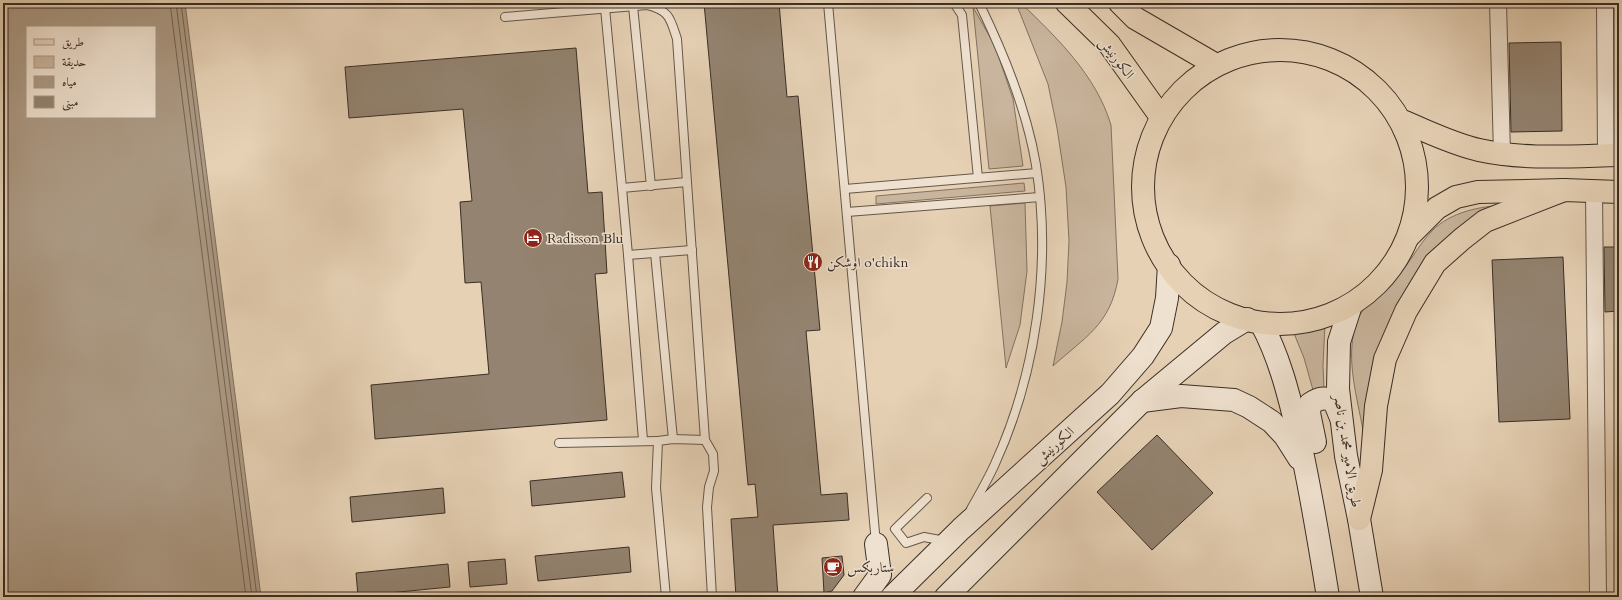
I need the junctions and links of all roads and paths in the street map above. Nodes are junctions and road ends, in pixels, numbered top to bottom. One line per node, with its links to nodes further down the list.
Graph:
1 (828, 3): 22 (lane)
2 (954, 3): 18 (lane)
3 (979, 3): 17 (lane)
4 (1067, 3): 12 (main road, الكورنيش)
5 (1120, 3): 11 (main road)
6 (1498, 3): 14 (street)
7 (1605, 3): 15 (street)
8 (633, 6): 9 (lane); 19 (lane); 20 (lane)
9 (605, 8): 10 (lane); 21 (lane)
10 (505, 17)
11 (1216, 65): 12 (main road); 13 (main road)
12 (1161, 117): 33 (main road)
13 (1402, 121): 14 (main road); 29 (main road)
14 (1502, 154): 16 (main road)
15 (1612, 155): 16 (main road)
16 (1550, 156): 23 (main road)
17 (1037, 173): 18 (lane); 27 (lane)
18 (978, 178): 22 (lane)
19 (687, 182): 20 (lane); 30 (lane)
20 (650, 186): 21 (lane)
21 (622, 188): 32 (lane)
22 (845, 189): 28 (lane)
23 (1542, 190): 24 (main road); 29 (main road)
24 (1564, 190): 25 (main road); 45 (main road)
25 (1594, 191): 26 (main road); 55 (street)
26 (1619, 192)
27 (1040, 197): 28 (lane); 46 (lane)
28 (847, 212): 47 (lane)
29 (1409, 236): 34 (main road)
30 (692, 250): 31 (lane); 40 (lane)
31 (655, 253): 32 (lane); 38 (lane)
32 (628, 255): 39 (lane)
33 (1169, 265): 35 (main road); 46 (main road, الكورنيش)
34 (1351, 305): 35 (main road); 37 (main road, طريق الامير محمد بن ناصر)
35 (1254, 321): 36 (main road); 43 (main road)
36 (1142, 401): 43 (main road); 52 (main road)
37 (1341, 418): 43 (main road); 45 (main road, طريق الامير محمد بن ناصر)
38 (673, 439): 40 (lane); 41 (lane)
39 (643, 440): 41 (lane); 42 (lane)
40 (705, 440): 49 (lane)
41 (658, 441): 48 (lane)
42 (559, 443)
43 (1306, 469): 53 (main road)
44 (926, 498): 46 (lane)
45 (1360, 519): 54 (main road, طريق الامير محمد بن ناصر)
46 (955, 535): 51 (main road, الكورنيش)
47 (876, 544): 50 (main road)
48 (666, 597)
49 (712, 597)
50 (864, 597)
51 (892, 597)
52 (946, 597)
53 (1328, 597)
54 (1372, 597)
55 (1598, 597)

